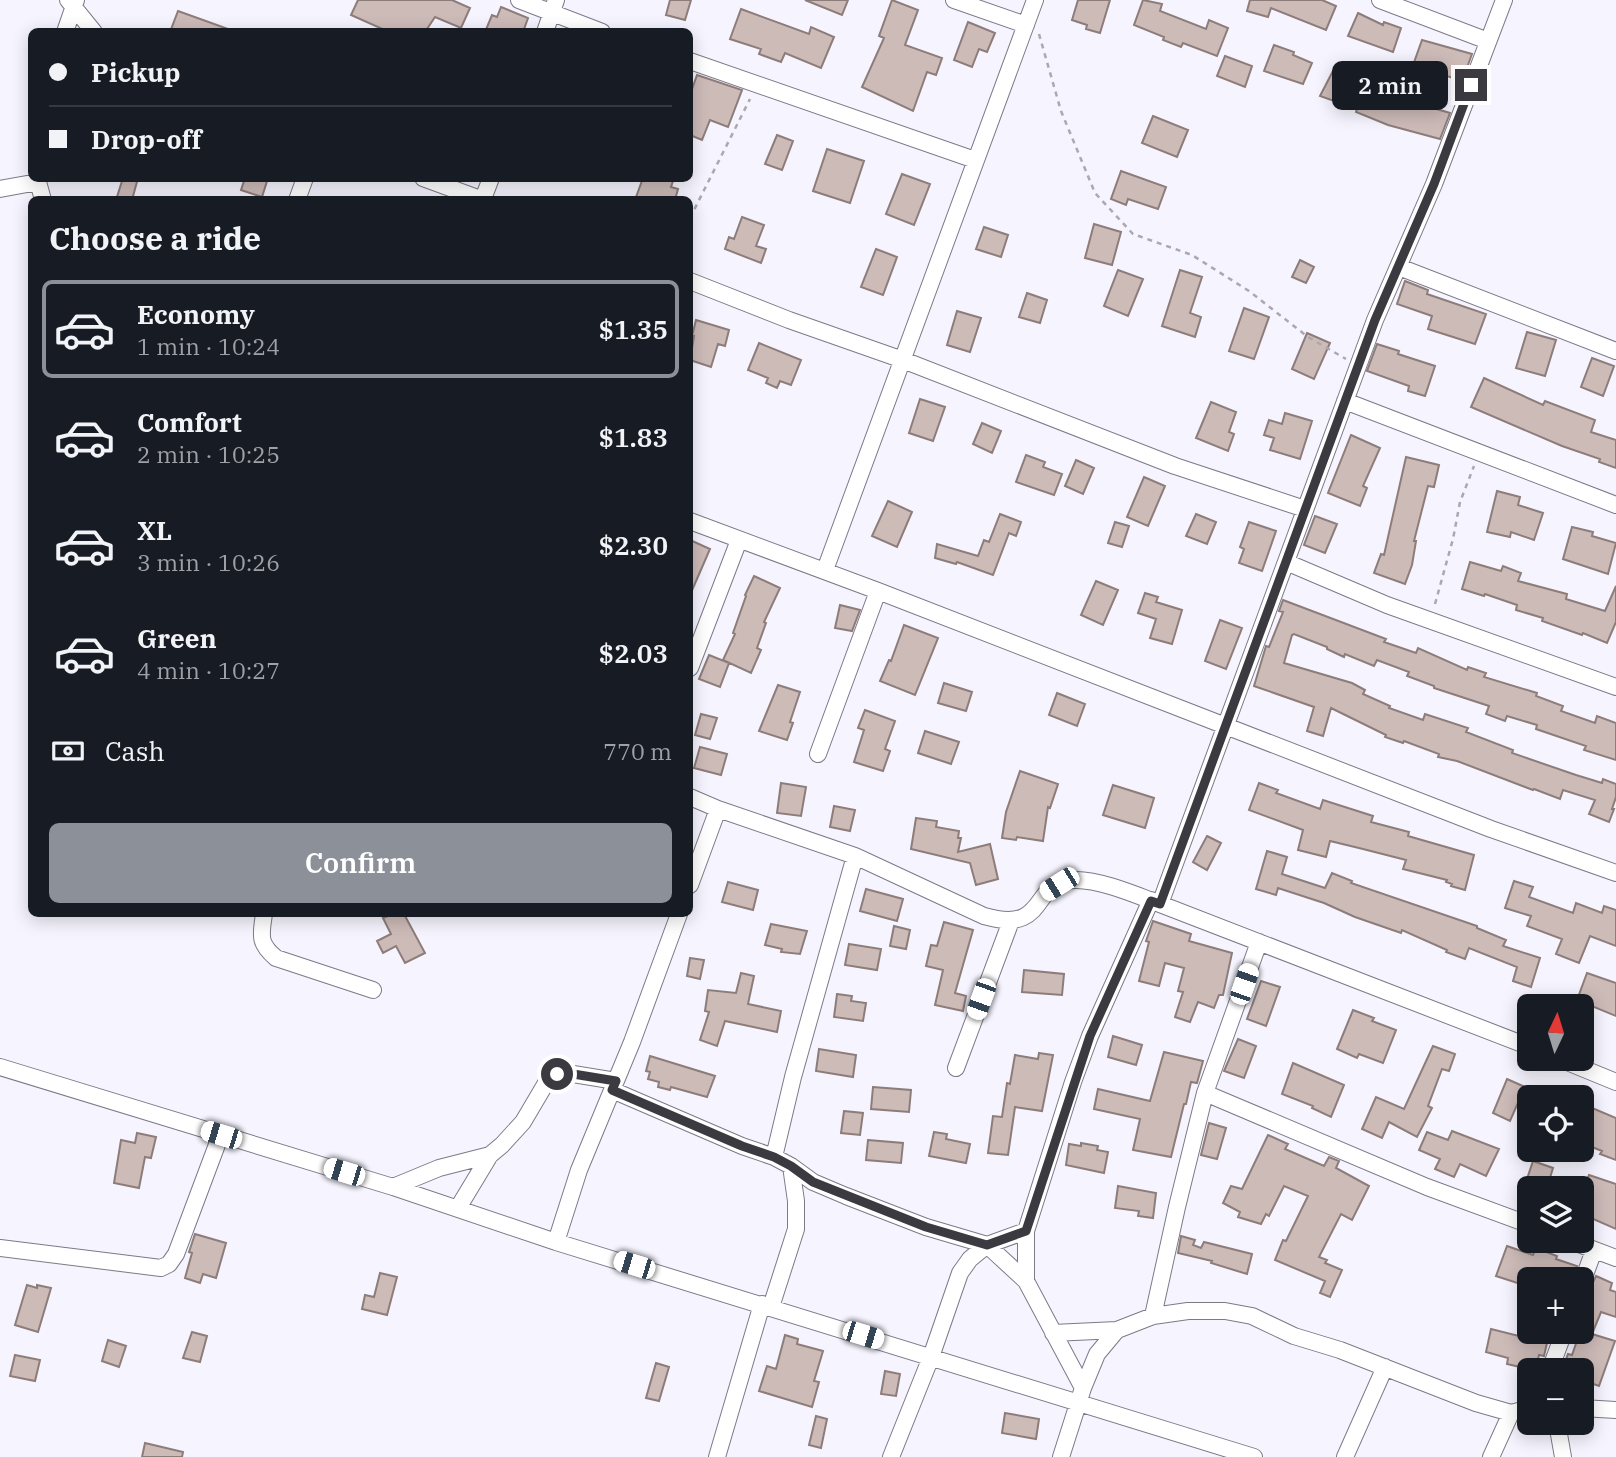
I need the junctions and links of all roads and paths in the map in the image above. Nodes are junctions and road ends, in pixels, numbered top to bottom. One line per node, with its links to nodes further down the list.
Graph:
1 (519, 0): 7 (street)
2 (954, 0): 8 (street)
3 (1035, 0): 8 (street)
4 (1380, 0): 13 (street)
5 (1504, 0): 13 (street)
6 (73, 2): 9 (street); 10 (street)
7 (554, 7): 11 (street); 12 (street)
8 (1026, 25): 16 (street); 26 (path)
9 (66, 28)
10 (91, 28)
11 (546, 28)
12 (595, 28)
13 (1488, 41): 22 (street)
14 (693, 62): 15 (street)
15 (757, 84): 16 (street); 21 (path)
16 (975, 159): 25 (street)
17 (30, 182): 19 (street)
18 (435, 182): 20 (street)
19 (0, 189)
20 (472, 196)
21 (693, 212)
22 (1399, 267): 24 (street); 26 (street)
23 (693, 282): 25 (street)
24 (1616, 352)
25 (903, 360): 30 (street); 34 (street)
26 (1358, 366): 27 (street)
27 (1345, 401): 28 (street); 30 (street)
28 (1479, 452): 29 (street); 36 (path)
29 (1616, 505)
30 (1305, 509): 33 (street)
31 (693, 522): 32 (street)
32 (738, 540): 34 (street); 37 (street)
33 (1286, 562): 36 (street); 39 (street)
34 (824, 570): 35 (street)
35 (878, 591): 39 (street); 40 (street)
36 (1432, 621): 38 (street)
37 (693, 660)
38 (1616, 687)
39 (1226, 724): 44 (street); 46 (street)
40 (818, 754)
41 (693, 798): 42 (street)
42 (718, 809): 43 (street); 45 (street)
43 (855, 856): 49 (street); 61 (street)
44 (1616, 873)
45 (693, 877)
46 (1155, 902): 49 (street); 50 (street); 66 (street)
47 (264, 917): 51 (street)
48 (678, 917): 57 (street)
49 (1012, 921): 54 (street)
50 (1259, 942): 52 (street); 58 (street)
51 (373, 990)
52 (1517, 1042)
53 (0, 1067): 59 (street)
54 (956, 1068)
55 (1589, 1071): 56 (street)
56 (1616, 1082)
57 (614, 1085): 60 (street); 61 (street); 67 (street)
58 (1205, 1093): 65 (street); 74 (street)
59 (221, 1135): 63 (street); 69 (street)
60 (490, 1155): 63 (street); 64 (street)
61 (774, 1157): 62 (street)
62 (791, 1166): 68 (street); 73 (street)
63 (393, 1187): 64 (street)
64 (458, 1208): 67 (street)
65 (1517, 1220)
66 (1026, 1231): 68 (street); 72 (street)
67 (556, 1242): 73 (street)
68 (987, 1245): 72 (street); 77 (street)
69 (0, 1248)
70 (1594, 1250): 71 (street)
71 (1616, 1258)
72 (1026, 1281): 76 (street)
73 (767, 1306): 77 (street); 87 (street)
74 (1153, 1316): 75 (street); 78 (street)
75 (1116, 1330): 76 (street); 79 (street)
76 (1053, 1333): 79 (street)
77 (930, 1357): 80 (street); 88 (street)
78 (1385, 1367): 84 (street); 90 (street)
79 (1083, 1388): 80 (street)
80 (1078, 1404): 86 (street); 89 (street)
81 (1594, 1409): 82 (street)
82 (1616, 1410)
83 (1517, 1411): 84 (street)
84 (1511, 1413): 91 (street)
85 (1560, 1435): 92 (street)
86 (1244, 1455)
87 (717, 1457)
88 (891, 1457)
89 (1061, 1457)
90 (1345, 1457)
91 (1491, 1457)
92 (1563, 1457)

